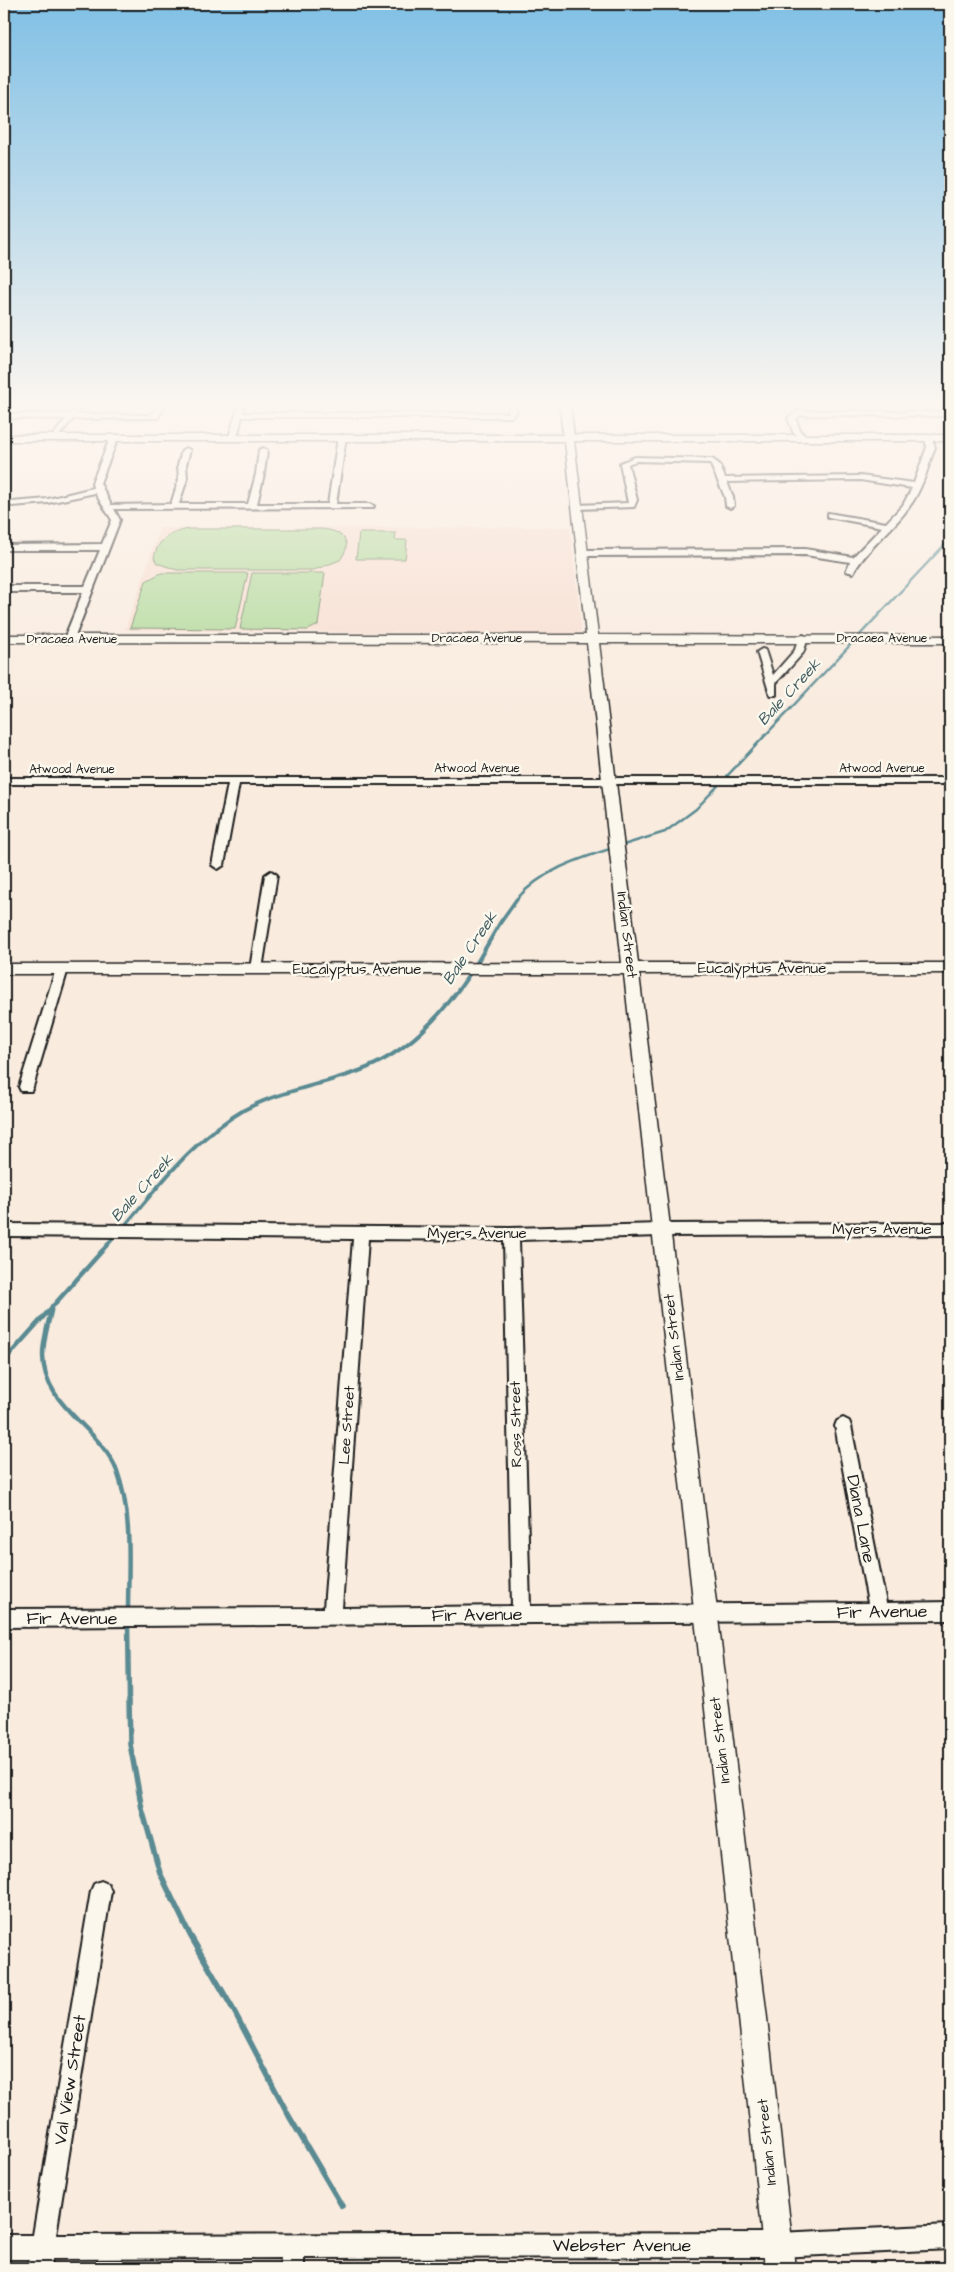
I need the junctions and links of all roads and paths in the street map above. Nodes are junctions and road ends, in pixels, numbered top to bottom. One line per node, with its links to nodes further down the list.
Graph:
1 (113, 513): 7 (street)
2 (578, 513): 8 (street, Indian Street)
3 (900, 513): 5 (street)
4 (831, 516): 5 (street)
5 (889, 526): 9 (street)
6 (4, 548): 7 (street)
7 (105, 548): 12 (street)
8 (582, 553): 9 (street); 13 (street, Indian Street)
9 (855, 560): 10 (street)
10 (850, 571)
11 (4, 589): 12 (street)
12 (89, 589): 17 (street)
13 (592, 638): 14 (street, Dracaea Avenue); 17 (street, Dracaea Avenue); 21 (street, Indian Street)
14 (803, 638): 15 (street, Dracaea Avenue); 18 (street)
15 (950, 638)
16 (4, 639): 17 (street, Dracaea Avenue)
17 (69, 639)
18 (791, 661): 18 (street)
19 (4, 781): 20 (street, Atwood Avenue)
20 (234, 781): 21 (street, Atwood Avenue); 23 (street)
21 (609, 781): 22 (street, Atwood Avenue); 25 (street, Indian Street)
22 (950, 781)
23 (218, 864)
24 (271, 875): 29 (street)
25 (631, 968): 26 (street, Eucalyptus Avenue); 29 (street, Eucalyptus Avenue); 33 (street, Indian Street)
26 (950, 968)
27 (4, 969): 28 (street, Eucalyptus Avenue)
28 (62, 969): 29 (street, Eucalyptus Avenue); 30 (street)
29 (256, 969)
30 (26, 1087)
31 (950, 1229): 33 (street, Myers Avenue)
32 (4, 1230): 34 (street, Myers Avenue)
33 (661, 1230): 35 (street, Myers Avenue); 40 (street, Indian Street)
34 (361, 1233): 35 (street, Myers Avenue); 41 (street, Lee Street)
35 (511, 1234): 39 (street, Ross Street)
36 (843, 1426): 38 (street, Diana Lane)
37 (950, 1611): 38 (street, Fir Avenue)
38 (879, 1612): 40 (street, Fir Avenue)
39 (521, 1614): 40 (street, Fir Avenue); 41 (street, Fir Avenue)
40 (706, 1614): 46 (street, Indian Street)
41 (332, 1617): 42 (street, Fir Avenue)
42 (4, 1618)
43 (101, 1891): 47 (street, Val View Street)
44 (950, 2237): 46 (street, Webster Avenue)
45 (4, 2247): 47 (street, Webster Avenue)
46 (779, 2257): 48 (street, Webster Avenue)
47 (41, 2258): 48 (street, Webster Avenue)
48 (292, 2258)

